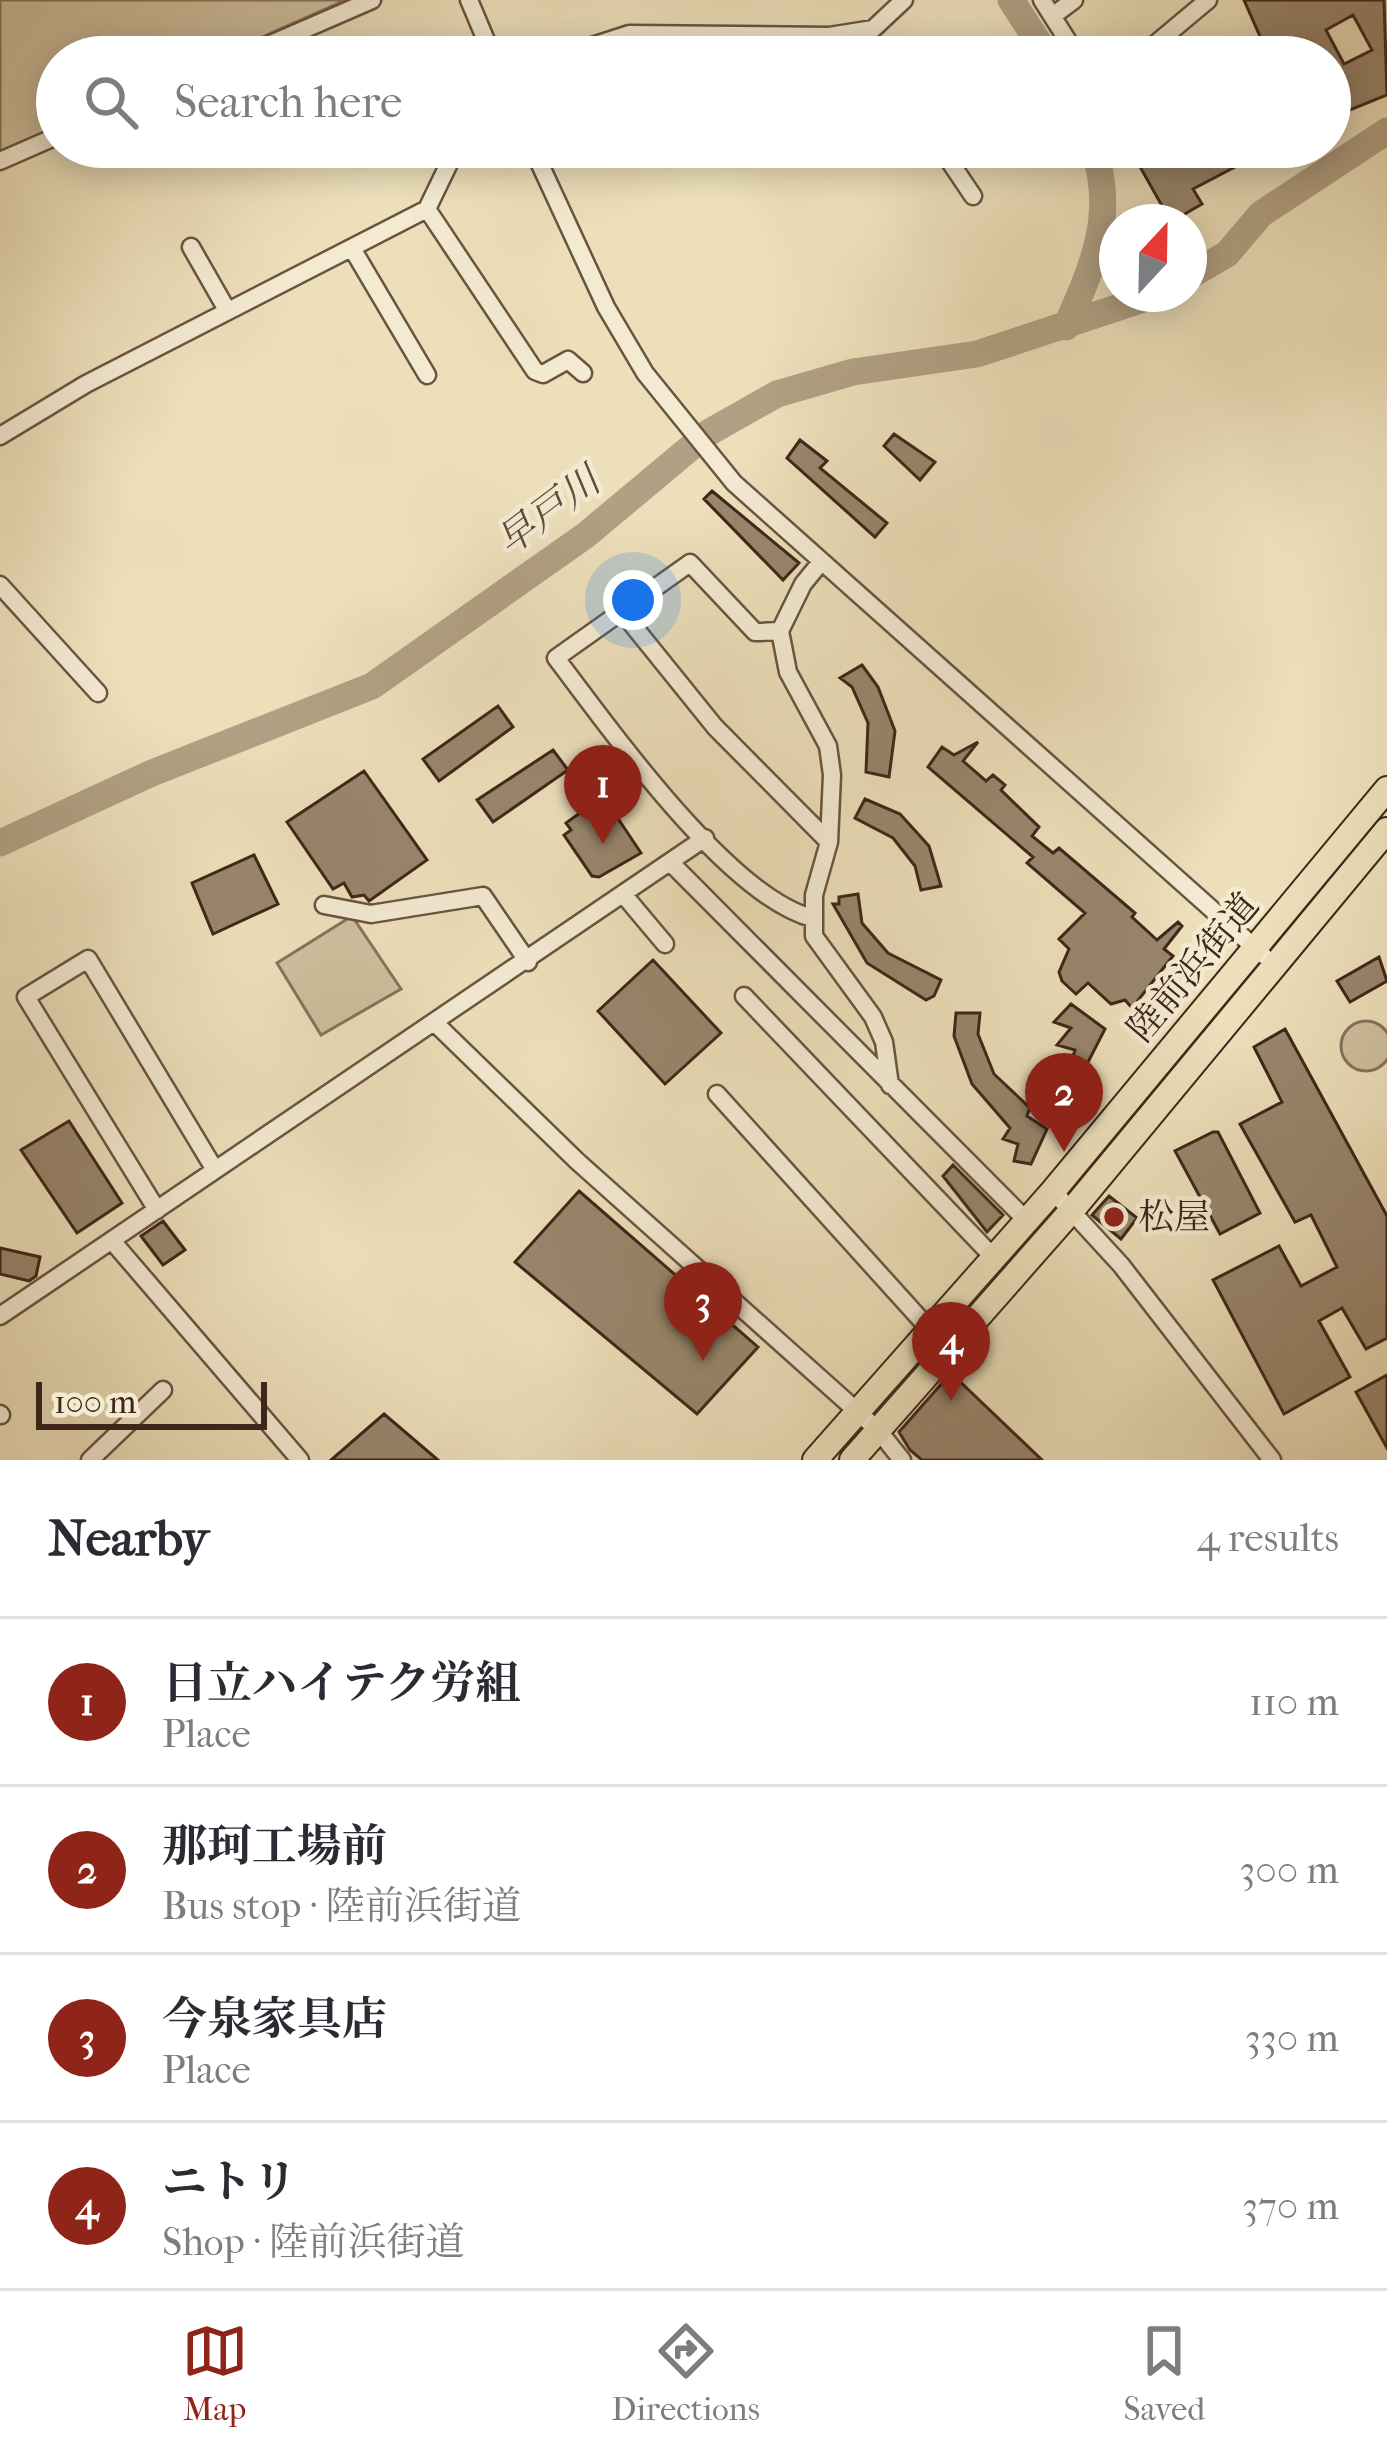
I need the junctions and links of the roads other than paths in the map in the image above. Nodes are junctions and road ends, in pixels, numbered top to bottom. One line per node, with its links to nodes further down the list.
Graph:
1 (373, 0): 9 (street)
2 (469, 0): 10 (street)
3 (904, 0): 8 (street)
4 (1042, 0): 7 (street)
5 (1073, 0): 7 (street)
6 (1208, 0): 16 (street)
7 (1054, 15): 15 (street)
8 (862, 31): 12 (street); 14 (street)
9 (290, 36)
10 (484, 36)
11 (623, 36): 13 (street)
12 (829, 36)
13 (829, 36)
14 (865, 36)
15 (1066, 36)
16 (1165, 36)
17 (36, 145): 18 (street)
18 (0, 161)
19 (447, 168): 23 (street)
20 (542, 168): 30 (street)
21 (954, 168): 22 (street)
22 (973, 196)
23 (427, 209): 25 (street); 27 (street)
24 (191, 247): 26 (street)
25 (353, 250): 26 (street); 28 (street)
26 (226, 310): 29 (street)
27 (583, 373)
28 (428, 375)
29 (0, 436)
30 (821, 562): 33 (street); 44 (street)
31 (0, 585): 34 (street)
32 (623, 613): 33 (street); 37 (street); 38 (street)
33 (780, 631): 38 (street)
34 (98, 693)
35 (1387, 789): 44 (highway, 陸前浜街道)
36 (1387, 830): 44 (highway, 陸前浜街道)
37 (705, 838): 39 (street); 42 (street)
38 (829, 842): 42 (street)
39 (670, 862): 40 (street); 48 (street)
40 (622, 894): 43 (street); 45 (street)
41 (324, 905): 45 (street)
42 (812, 918): 48 (street)
43 (665, 944)
44 (1265, 956): 51 (highway, 陸前浜街道); 52 (highway, 陸前浜街道)
45 (528, 962): 47 (street)
46 (744, 996): 56 (street)
47 (435, 1023): 50 (street); 60 (street)
48 (890, 1084): 54 (street)
49 (717, 1094): 58 (street)
50 (215, 1170): 53 (street); 53 (street)
51 (1053, 1191): 52 (street); 54 (highway, 陸前浜街道)
52 (1073, 1209): 61 (highway, 陸前浜街道); 62 (street)
53 (157, 1210): 55 (street)
54 (1027, 1221): 56 (highway, 陸前浜街道)
55 (112, 1242): 57 (street); 64 (street)
56 (994, 1259): 58 (highway, 陸前浜街道)
57 (0, 1316)
58 (931, 1331): 60 (highway, 陸前浜街道)
59 (163, 1390): 63 (street)
60 (858, 1413): 61 (street); 65 (highway, 陸前浜街道)
61 (878, 1430): 66 (highway, 陸前浜街道); 67 (street)
62 (1264, 1457)
63 (90, 1460)
64 (300, 1460)
65 (815, 1460)
66 (852, 1460)
67 (902, 1460)

